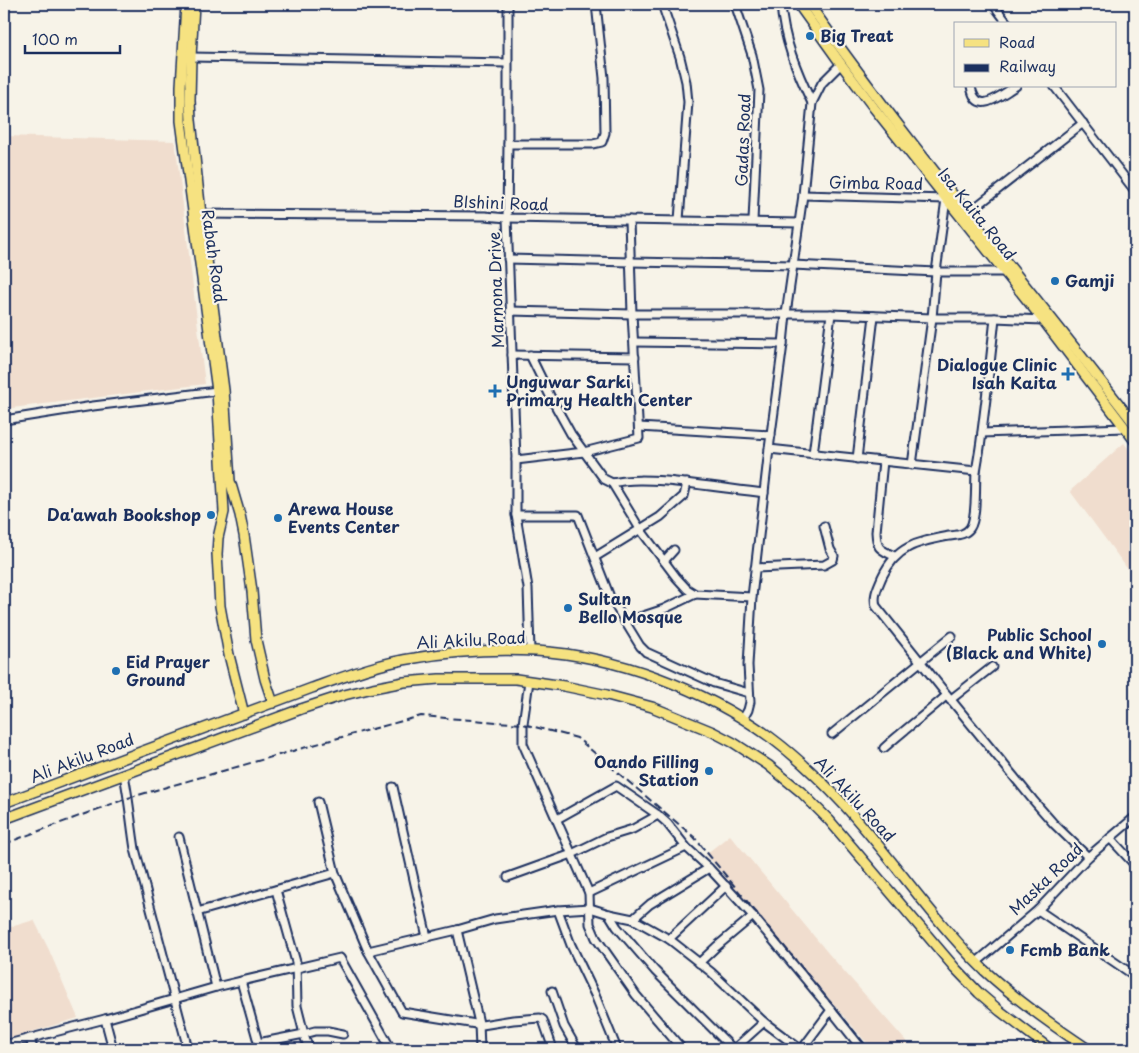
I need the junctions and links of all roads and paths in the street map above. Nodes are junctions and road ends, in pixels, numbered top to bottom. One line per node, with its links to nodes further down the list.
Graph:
1 (186, 4): 51 (main road, Rabah Road)
2 (194, 4): 12 (main road, Rabah Road)
3 (508, 4): 13 (street, Marnona Drive)
4 (596, 4): 21 (street)
5 (662, 4): 29 (street)
6 (734, 4): 30 (street, Gadas Road)
7 (781, 4): 18 (street)
8 (798, 4): 14 (main road, Isa Kaita Road)
9 (809, 4): 19 (main road, Isa Kaita Road)
10 (993, 4): 11 (street)
11 (1006, 22)
12 (191, 57): 13 (street); 26 (main road, Rabah Road)
13 (507, 63): 21 (street, Marnona Drive)
14 (840, 64): 18 (street); 19 (main road, Isa Kaita Road)
15 (971, 88): 16 (street)
16 (1013, 88)
17 (1056, 88): 20 (street)
18 (812, 103): 23 (street)
19 (878, 105): 24 (main road, Isa Kaita Road); 25 (main road, Isa Kaita Road)
20 (1083, 123): 22 (street); 25 (street)
21 (508, 144): 27 (street, Marnona Drive)
22 (1135, 191)
23 (804, 195): 24 (street, Gimba Road); 31 (street)
24 (946, 199): 35 (street); 36 (main road, Isa Kaita Road)
25 (968, 213): 37 (main road, Isa Kaita Road)
26 (201, 214): 27 (street, BIshini Road); 88 (main road, Rabah Road)
27 (507, 218): 28 (street, BIshini Road); 32 (street, Marnona Drive)
28 (629, 220): 29 (street, BIshini Road); 33 (street)
29 (679, 220): 30 (street, BIshini Road)
30 (753, 221): 31 (street, BIshini Road)
31 (799, 223): 34 (street)
32 (508, 259): 33 (street); 38 (street, Marnona Drive)
33 (631, 262): 34 (street); 39 (street)
34 (792, 265): 35 (street); 40 (street)
35 (936, 272): 36 (street); 43 (street)
36 (1004, 272): 37 (main road, Isa Kaita Road)
37 (1029, 296): 45 (main road, Isa Kaita Road); 53 (main road, Isa Kaita Road)
38 (510, 311): 39 (street); 48 (street, Marnona Drive)
39 (632, 314): 40 (street); 46 (street)
40 (786, 314): 41 (street); 47 (street)
41 (831, 314): 42 (street); 61 (street)
42 (874, 316): 43 (street); 62 (street)
43 (932, 318): 44 (street); 65 (street)
44 (995, 318): 45 (street); 56 (street)
45 (1043, 320): 55 (main road, Isa Kaita Road)
46 (634, 342): 47 (street); 50 (street)
47 (783, 344): 57 (street)
48 (512, 354): 49 (street); 63 (street, Marnona Drive)
49 (530, 355): 50 (street); 60 (street)
50 (635, 357): 54 (street)
51 (217, 391): 52 (street); 89 (main road, Rabah Road)
52 (4, 420)
53 (1135, 425)
54 (639, 427): 57 (street); 60 (street)
55 (1125, 428): 56 (street); 58 (main road, Isa Kaita Road)
56 (982, 433): 66 (street)
57 (771, 435): 59 (street)
58 (1135, 441)
59 (769, 449): 61 (street); 69 (street)
60 (584, 452): 63 (street); 67 (street)
61 (813, 454): 62 (street)
62 (856, 459): 64 (street)
63 (516, 460): 70 (street, Marnona Drive)
64 (883, 462): 65 (street); 74 (street)
65 (912, 464): 66 (street)
66 (976, 471): 74 (street)
67 (612, 483): 68 (street); 72 (street)
68 (687, 483): 69 (street); 72 (street)
69 (764, 493): 77 (street)
70 (516, 515): 75 (street); 82 (street, Marnona Drive)
71 (824, 526): 77 (street)
72 (640, 530): 75 (street); 76 (street)
73 (674, 550): 76 (street)
74 (894, 556): 83 (street)
75 (595, 557): 80 (street)
76 (664, 561): 78 (street)
77 (755, 568): 79 (street)
78 (695, 594): 79 (street); 80 (street)
79 (752, 597): 86 (street)
80 (625, 622): 86 (street)
81 (952, 636): 83 (street)
82 (530, 651): 88 (main road, Ali Akilu Road); 90 (main road, Ali Akilu Road)
83 (921, 662): 87 (street); 91 (street)
84 (992, 667): 87 (street)
85 (529, 681): 93 (main road, Ali Akilu Road); 100 (street); 154 (main road, Ali Akilu Road)
86 (749, 693): 90 (street)
87 (948, 697): 92 (street); 105 (street)
88 (273, 703): 89 (main road, Ali Akilu Road)
89 (244, 714): 96 (main road, Ali Akilu Road)
90 (743, 719): 124 (main road, Ali Akilu Road)
91 (832, 734)
92 (884, 748)
93 (124, 775): 99 (main road, Ali Akilu Road); 131 (street)
94 (393, 787): 121 (street)
95 (318, 802): 108 (street)
96 (4, 803)
97 (658, 815): 100 (street); 103 (street); 104 (street)
98 (1135, 817): 102 (street, Maska Road)
99 (4, 818)
100 (557, 819): 104 (street)
101 (179, 838): 116 (street)
102 (1110, 838): 105 (street, Maska Road); 106 (street)
103 (686, 847): 107 (street); 112 (street)
104 (572, 854): 109 (street); 112 (street)
105 (1088, 857): 115 (street, Maska Road)
106 (1135, 865)
107 (709, 868): 110 (street); 119 (street)
108 (335, 873): 111 (street); 123 (street)
109 (508, 877)
110 (726, 886): 118 (street); 122 (street)
111 (276, 890): 116 (street); 126 (street)
112 (589, 892): 113 (street)
113 (590, 908): 114 (street); 117 (street); 151 (street)
114 (558, 910): 120 (street); 150 (street)
115 (1038, 910): 124 (street, Maska Road); 127 (street)
116 (197, 912): 129 (street)
117 (610, 914): 119 (street); 152 (street)
118 (753, 916): 125 (street); 132 (street)
119 (633, 919): 122 (street)
120 (457, 930): 121 (street); 135 (street)
121 (427, 937): 123 (street)
122 (669, 939): 125 (street)
123 (368, 951): 135 (street)
124 (977, 962): 155 (main road, Ali Akilu Road)
125 (699, 963): 134 (street)
126 (296, 969): 128 (street); 136 (street); 146 (street)
127 (1135, 976)
128 (241, 981): 129 (street); 140 (street)
129 (216, 987): 131 (street)
130 (552, 991): 149 (street)
131 (175, 998): 133 (street); 144 (street)
132 (831, 1010): 141 (street); 153 (street)
133 (105, 1019): 138 (street); 143 (street)
134 (764, 1022): 152 (street); 153 (street)
135 (479, 1024): 147 (street); 148 (street)
136 (304, 1034): 137 (street); 140 (street); 145 (street)
137 (344, 1034)
138 (30, 1038): 139 (street); 142 (street)
139 (4, 1045)
140 (259, 1046)
141 (859, 1048)
142 (33, 1049)
143 (112, 1049)
144 (188, 1049)
145 (309, 1049)
146 (391, 1049)
147 (480, 1049)
148 (553, 1049)
149 (577, 1049)
150 (617, 1049)
151 (682, 1049)
152 (734, 1049)
153 (801, 1049)
154 (1050, 1049)
155 (1088, 1049)

